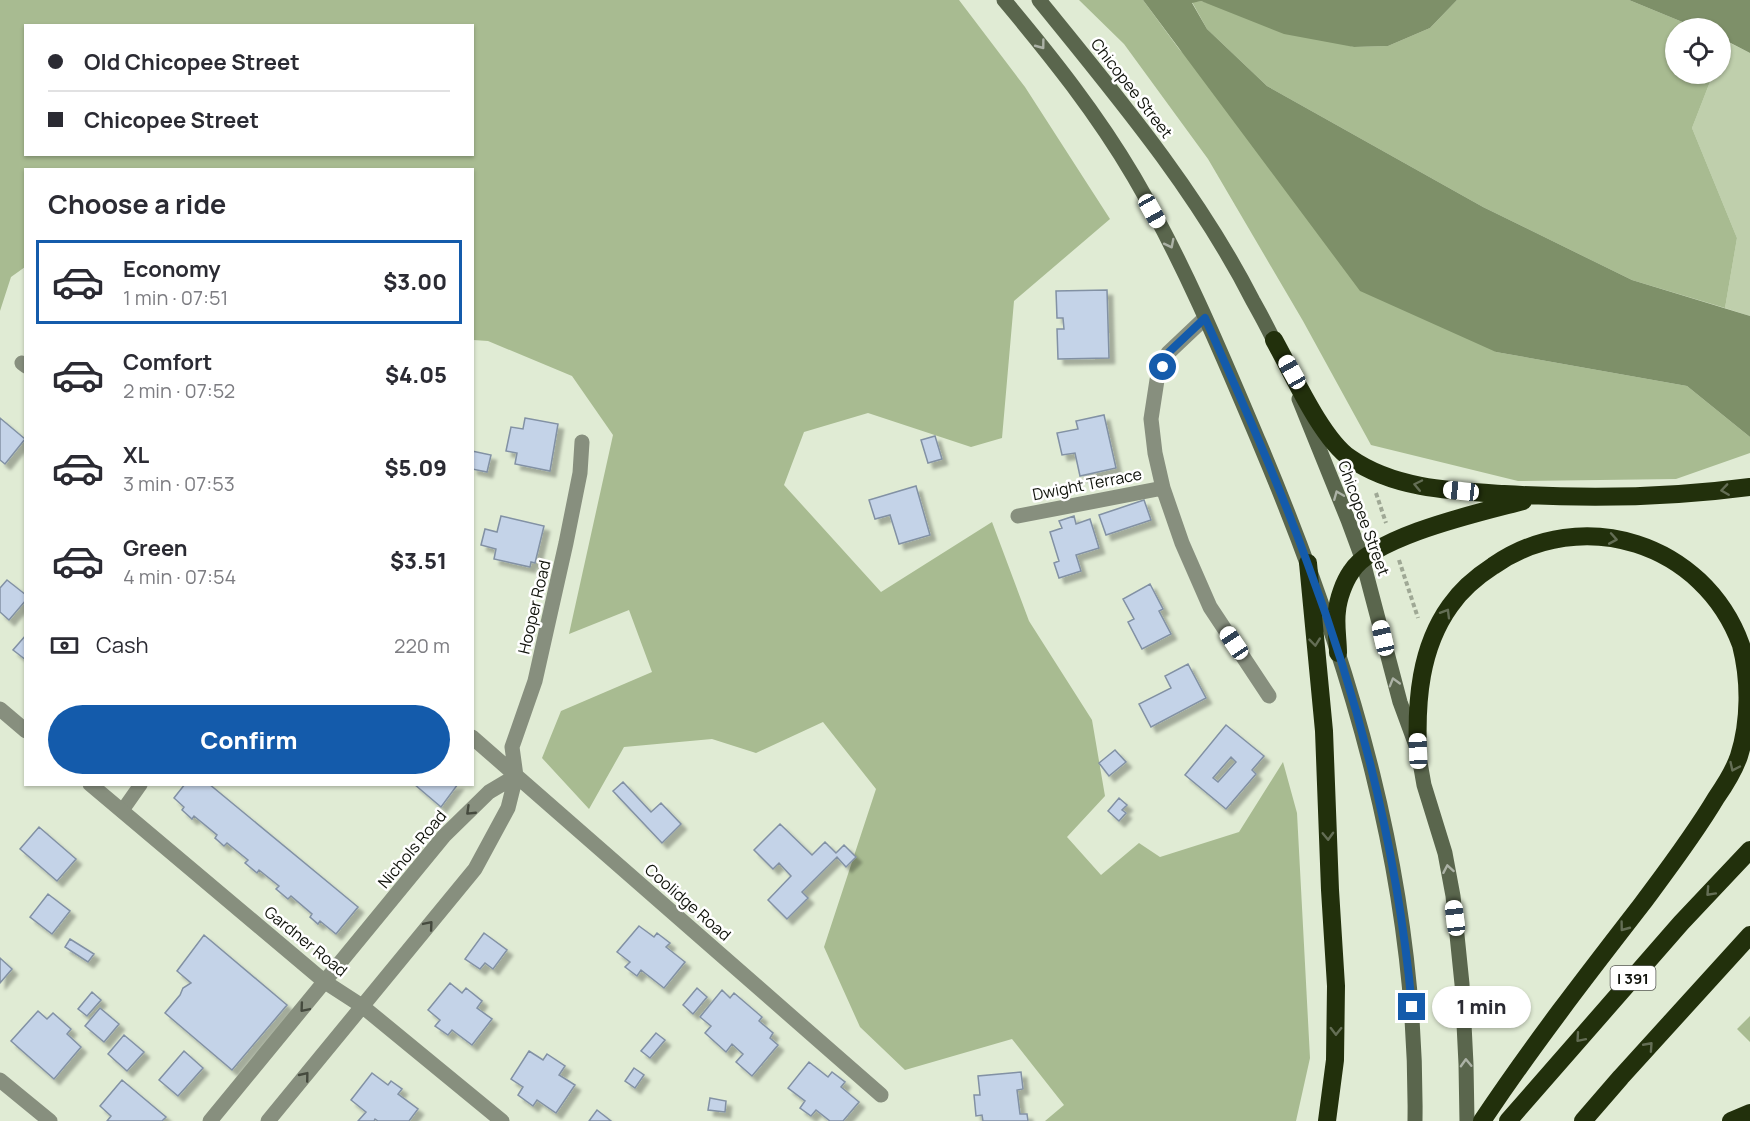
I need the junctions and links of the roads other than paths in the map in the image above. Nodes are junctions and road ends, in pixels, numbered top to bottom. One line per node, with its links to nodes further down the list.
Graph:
1 (1004, 0): 3 (main road, one-way to 3)
2 (1039, 0): 4 (main road, Chicopee Street)
3 (1205, 318): 7 (street); 11 (main road)
4 (1274, 340): 8 (highway, one-way to 4); 10 (main road, Chicopee Street, one-way to 4)
5 (582, 442): 18 (street, Hooper Road)
6 (1750, 487): 8 (highway, one-way to 8)
7 (1163, 488): 9 (street, Dwight Terrace); 13 (street)
8 (1539, 496): 10 (highway)
9 (1018, 516)
10 (1362, 558): 12 (highway); 17 (main road, Chicopee Street, one-way to 10)
11 (1308, 563): 12 (main road); 34 (highway, one-way to 34)
12 (1338, 653): 35 (main road)
13 (1269, 696)
14 (0, 709): 15 (street)
15 (24, 729)
16 (474, 739): 18 (street, Coolidge Road)
17 (1418, 751): 36 (main road, Chicopee Street, one-way to 17); 37 (highway, one-way to 37)
18 (516, 776): 24 (street, Nichols Road, one-way to 24); 25 (street, one-way to 18); 27 (street, Coolidge Road)
19 (92, 786): 21 (street, Gardner Road)
20 (140, 786): 21 (lane)
21 (122, 811): 24 (street, Gardner Road)
22 (1750, 850): 29 (highway, I 391, one-way to 29)
23 (1750, 935): 38 (highway, one-way to 23)
24 (325, 982): 25 (street, Gardner Road); 31 (street, Nichols Road, one-way to 31)
25 (362, 1006): 32 (street, one-way to 25); 33 (street, Gardner Road)
26 (0, 1080): 30 (street)
27 (881, 1095)
28 (1750, 1113): 39 (highway)
29 (1513, 1115)
30 (50, 1121)
31 (210, 1121)
32 (268, 1121)
33 (502, 1121)
34 (1327, 1121)
35 (1415, 1121)
36 (1467, 1121)
37 (1482, 1121)
38 (1583, 1121)
39 (1731, 1121)

